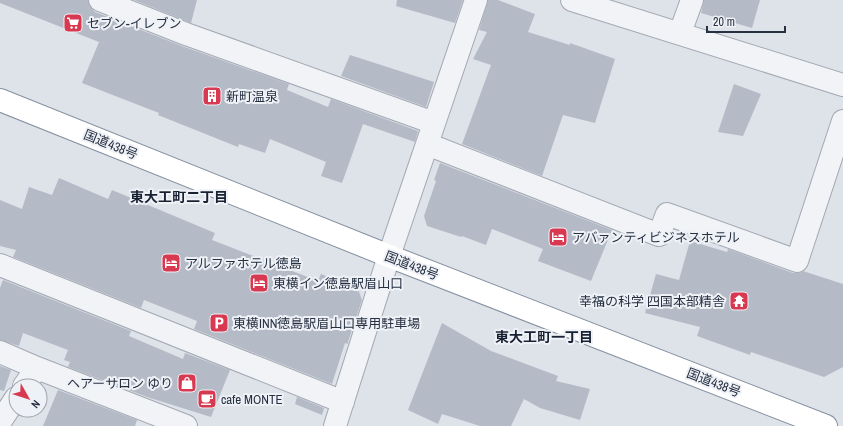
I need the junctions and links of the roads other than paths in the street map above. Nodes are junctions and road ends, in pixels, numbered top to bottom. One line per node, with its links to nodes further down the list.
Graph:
1 (100, 0): 9 (street)
2 (476, 0): 9 (street)
3 (572, 0): 5 (street)
4 (692, 0): 5 (street)
5 (680, 33): 6 (street)
6 (843, 85)
7 (0, 100): 11 (highway, 国道438号)
8 (843, 121): 10 (street)
9 (434, 123): 10 (street)
10 (427, 144): 11 (street)
11 (389, 256): 16 (street); 21 (highway, 国道438号)
12 (0, 265): 16 (street)
13 (0, 352): 14 (street)
14 (36, 368): 15 (street); 19 (street)
15 (29, 378)
16 (343, 402): 20 (street)
17 (8, 410): 18 (street)
18 (0, 422)
19 (186, 426)
20 (336, 426)
21 (826, 426)

